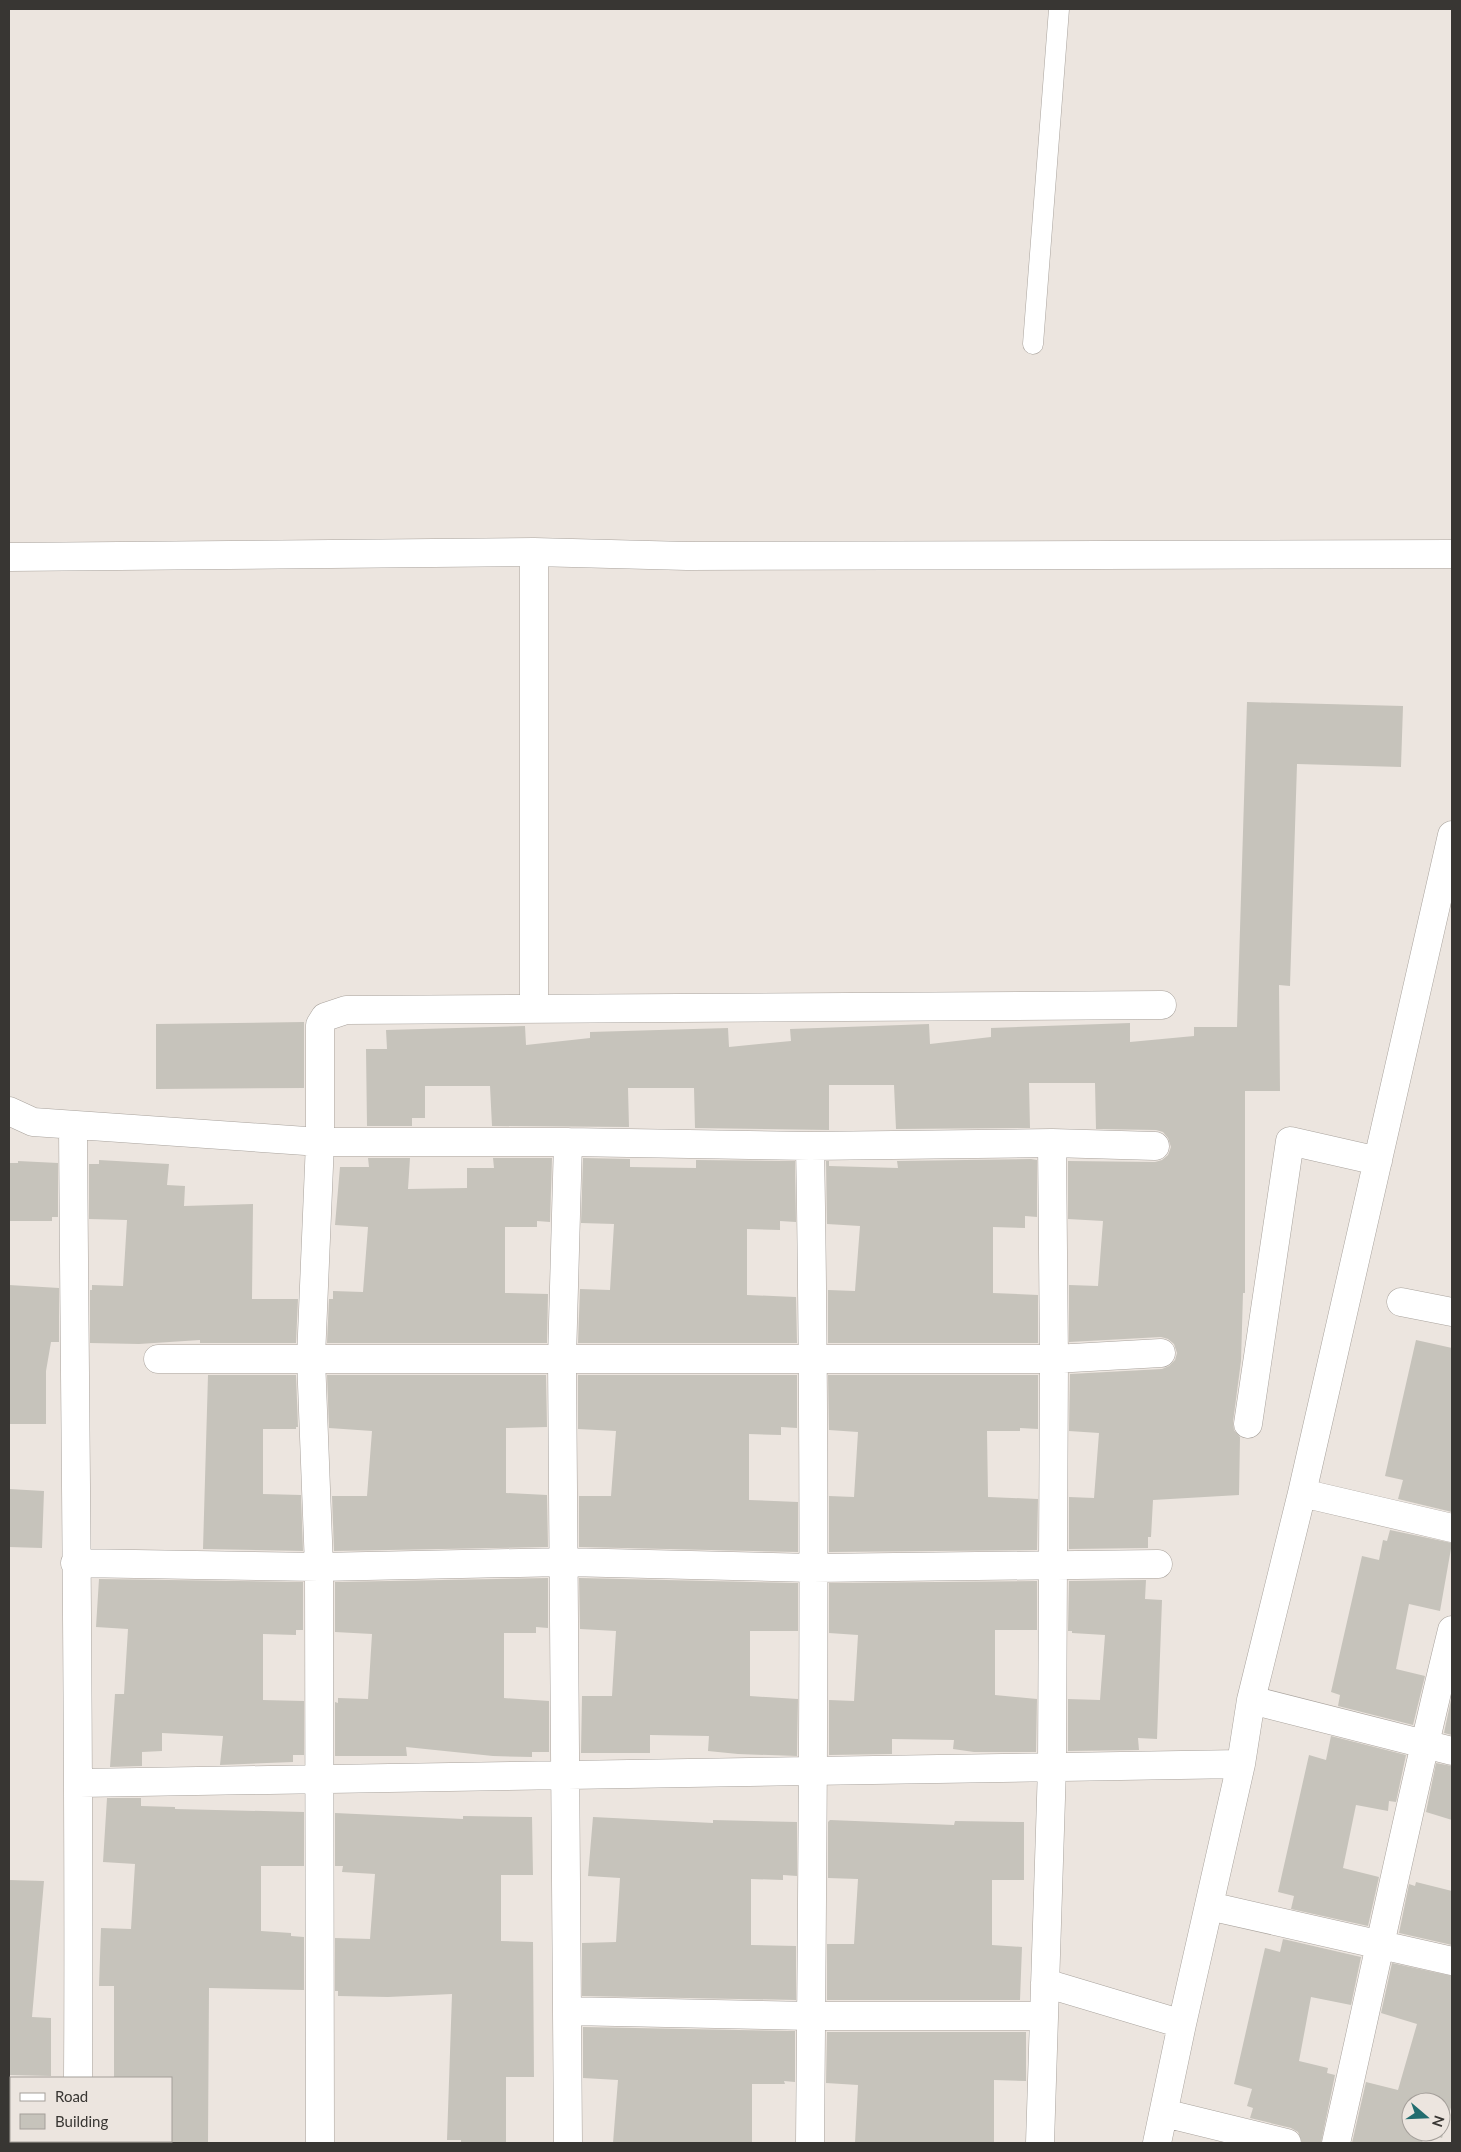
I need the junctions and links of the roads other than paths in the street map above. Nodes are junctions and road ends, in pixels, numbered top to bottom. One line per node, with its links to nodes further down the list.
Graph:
1 (1059, 9): 2 (lane)
2 (1033, 344)
3 (534, 552): 4 (street); 5 (street); 8 (street)
4 (1452, 554)
5 (9, 557)
6 (1452, 835): 16 (street)
7 (1162, 1005): 8 (street)
8 (534, 1009): 11 (street)
9 (9, 1111): 10 (street)
10 (74, 1125): 11 (street); 29 (street)
11 (320, 1142): 12 (street); 20 (street)
12 (568, 1142): 14 (street); 22 (street)
13 (1052, 1143): 14 (street); 15 (street); 24 (street)
14 (810, 1146): 23 (street)
15 (1155, 1146)
16 (1378, 1161): 25 (street); 26 (street)
17 (1401, 1302): 18 (street)
18 (1452, 1312)
19 (1161, 1353): 24 (street)
20 (311, 1358): 21 (street); 22 (street); 32 (street)
21 (158, 1359)
22 (562, 1359): 23 (street); 28 (street)
23 (814, 1360): 24 (street); 33 (street)
24 (1054, 1360): 31 (street)
25 (1248, 1424)
26 (1302, 1493): 27 (street); 35 (street)
27 (1452, 1528)
28 (565, 1562): 32 (street); 33 (street); 41 (street)
29 (76, 1563): 32 (street); 43 (street)
30 (1158, 1564): 31 (street)
31 (1052, 1565): 33 (street); 39 (street)
32 (319, 1567): 42 (street)
33 (812, 1568): 40 (street)
34 (1452, 1630): 36 (street)
35 (1252, 1700): 36 (street); 38 (street)
36 (1424, 1745): 37 (street); 45 (street)
37 (1452, 1751)
38 (1241, 1764): 39 (street); 44 (street)
39 (1052, 1768): 40 (street); 47 (street)
40 (814, 1771): 41 (street); 49 (street)
41 (566, 1775): 42 (street); 48 (street)
42 (320, 1778): 43 (street); 54 (street)
43 (80, 1783): 52 (street)
44 (1208, 1906): 45 (street); 51 (street)
45 (1381, 1945): 46 (street); 60 (street)
46 (1452, 1961)
47 (1045, 1983): 50 (street); 51 (street)
48 (567, 2010): 49 (street); 55 (street)
49 (811, 2016): 50 (street); 56 (street)
50 (1044, 2016): 57 (street)
51 (1182, 2024): 53 (street)
52 (78, 2077)
53 (1164, 2113): 58 (street); 59 (street)
54 (320, 2143)
55 (568, 2143)
56 (810, 2143)
57 (1040, 2143)
58 (1157, 2143)
59 (1287, 2143)
60 (1336, 2143)

